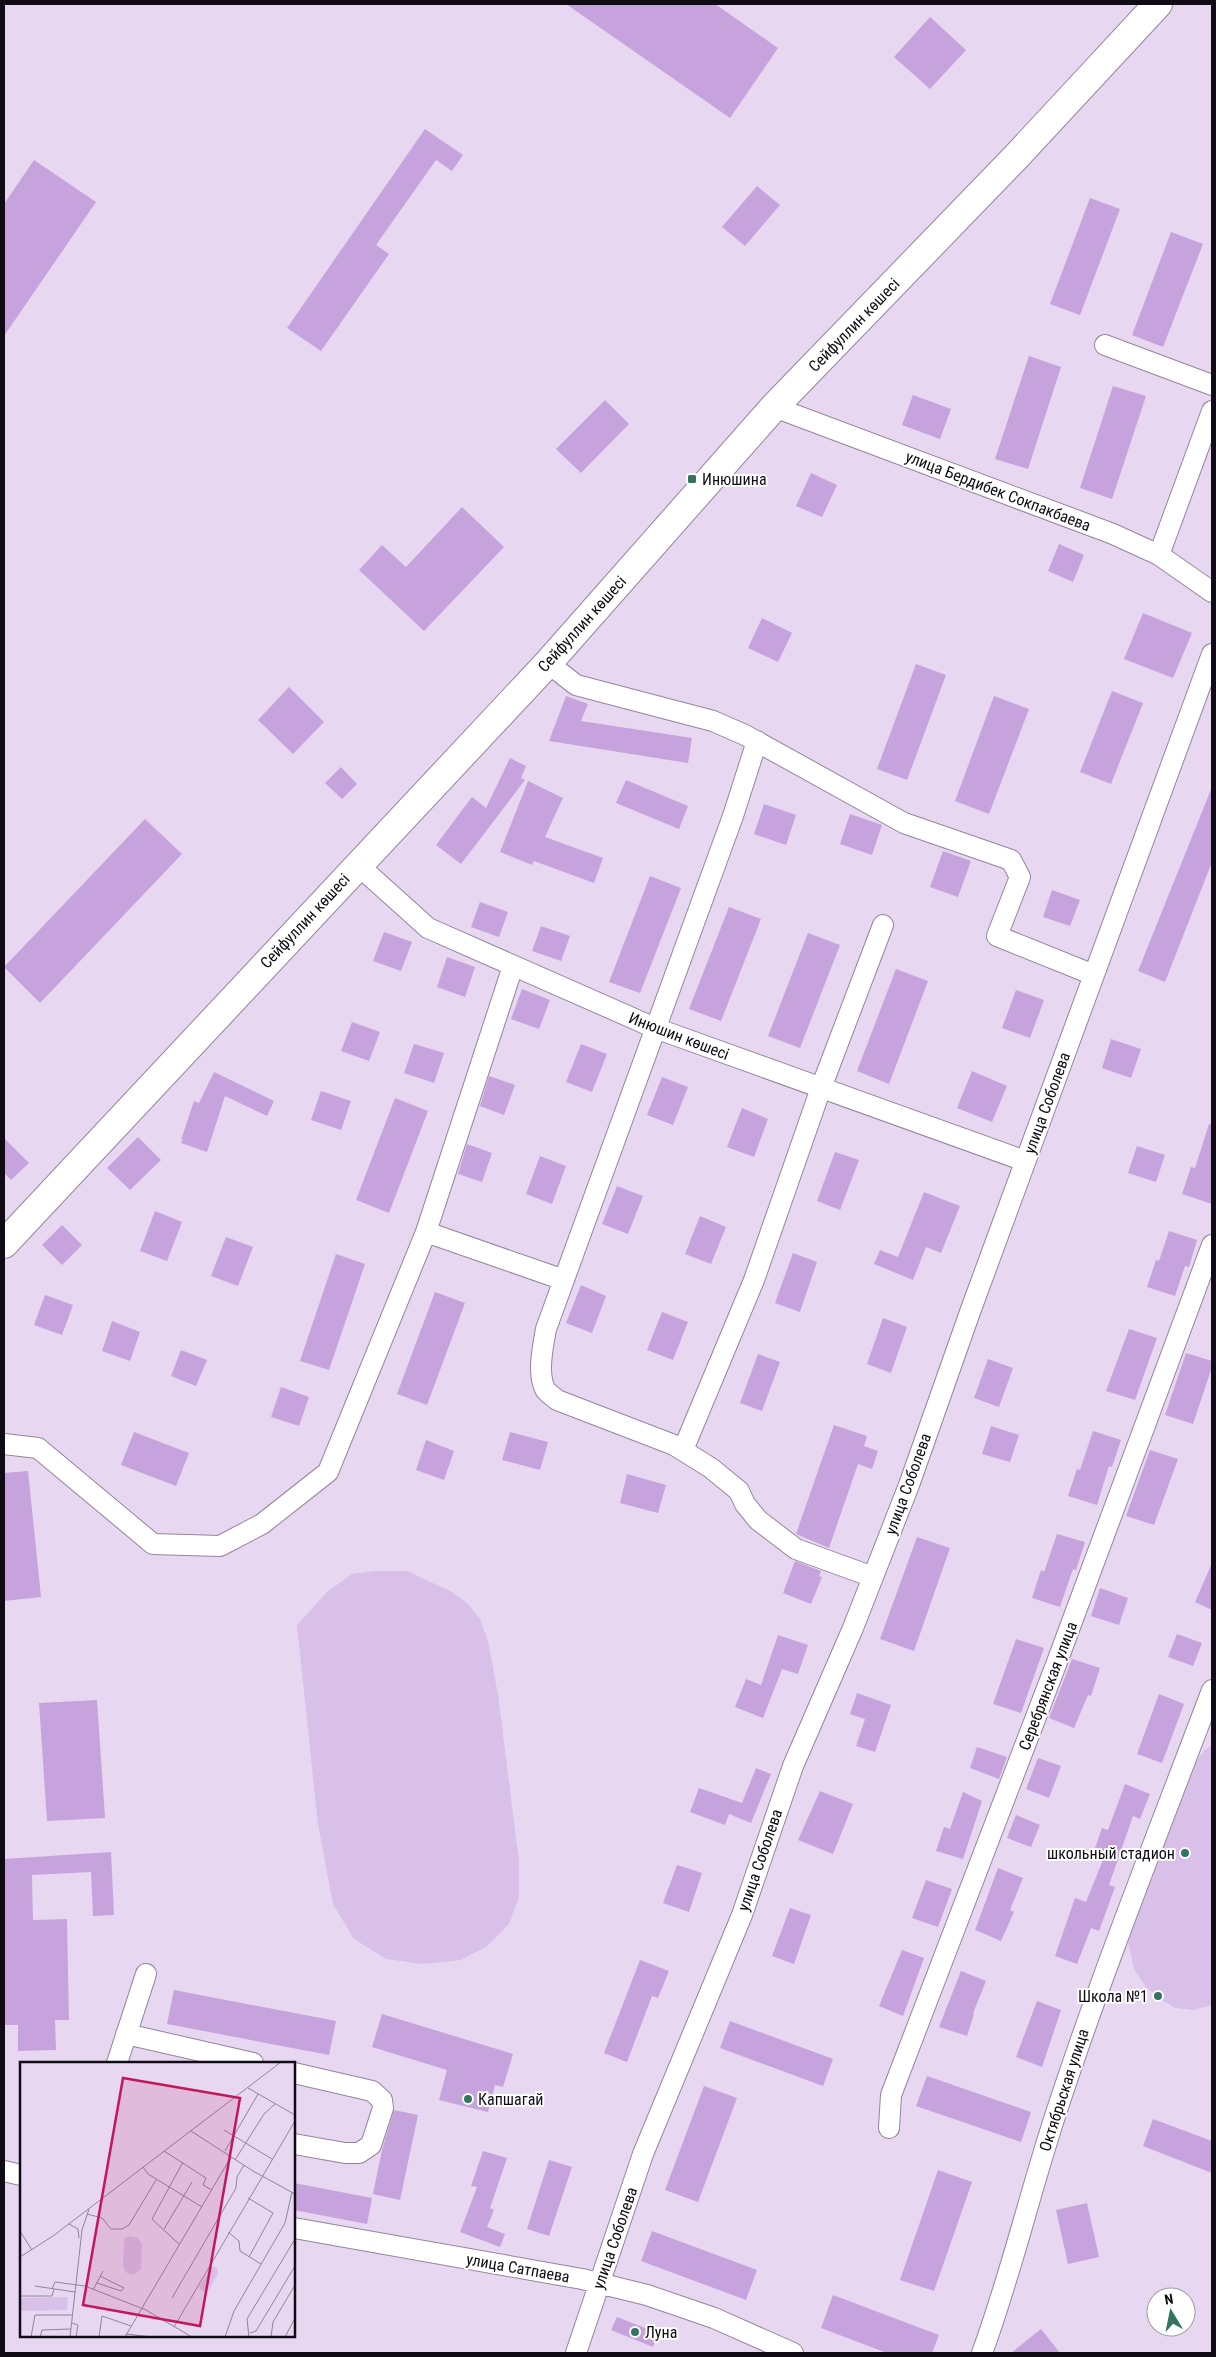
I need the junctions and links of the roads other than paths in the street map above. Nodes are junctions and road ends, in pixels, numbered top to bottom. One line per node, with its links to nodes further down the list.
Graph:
1 (1158, 4): 4 (main road, Сейфуллин көшесі)
2 (1106, 344): 3 (street)
3 (1212, 385)
4 (774, 407): 6 (street, улица Бердибек Сокпакбаева); 9 (main road, Сейфуллин көшесі)
5 (1212, 410): 6 (street)
6 (1159, 555): 7 (street, улица Бердибек Сокпакбаева)
7 (1212, 592)
8 (1212, 654): 14 (street, улица Соболева)
9 (548, 663): 10 (street); 11 (main road, Сейфуллин көшесі)
10 (757, 741): 14 (street); 15 (street)
11 (358, 864): 13 (street, Инюшин көшесі); 19 (main road, Сейфуллин көшесі)
12 (883, 925): 16 (street)
13 (514, 966): 15 (street, Инюшин көшесі); 18 (street)
14 (1094, 975): 17 (street, улица Соболева)
15 (655, 1028): 16 (street, Инюшин көшесі); 21 (street)
16 (821, 1088): 17 (street, Инюшин көшесі); 23 (street)
17 (1025, 1161): 24 (street, улица Соболева)
18 (426, 1232): 21 (street); 22 (street)
19 (4, 1244)
20 (1212, 1245): 31 (street, Серебрянская улица)
21 (564, 1280): 23 (street)
22 (4, 1444)
23 (683, 1450): 24 (street)
24 (873, 1577): 36 (street, улица Соболева)
25 (1212, 1690): 39 (street, Октябрьская улица)
26 (146, 1974): 27 (street)
27 (126, 2034): 28 (street); 29 (street)
28 (117, 2062)
29 (249, 2062)
30 (295, 2073): 32 (street)
31 (889, 2128)
32 (295, 2144)
33 (4, 2171): 34 (street)
34 (20, 2175)
35 (295, 2228): 36 (street, улица Сатпаева)
36 (599, 2284): 37 (street, улица Соболева); 38 (street, улица Сатпаева)
37 (576, 2353)
38 (793, 2353)
39 (982, 2353)

